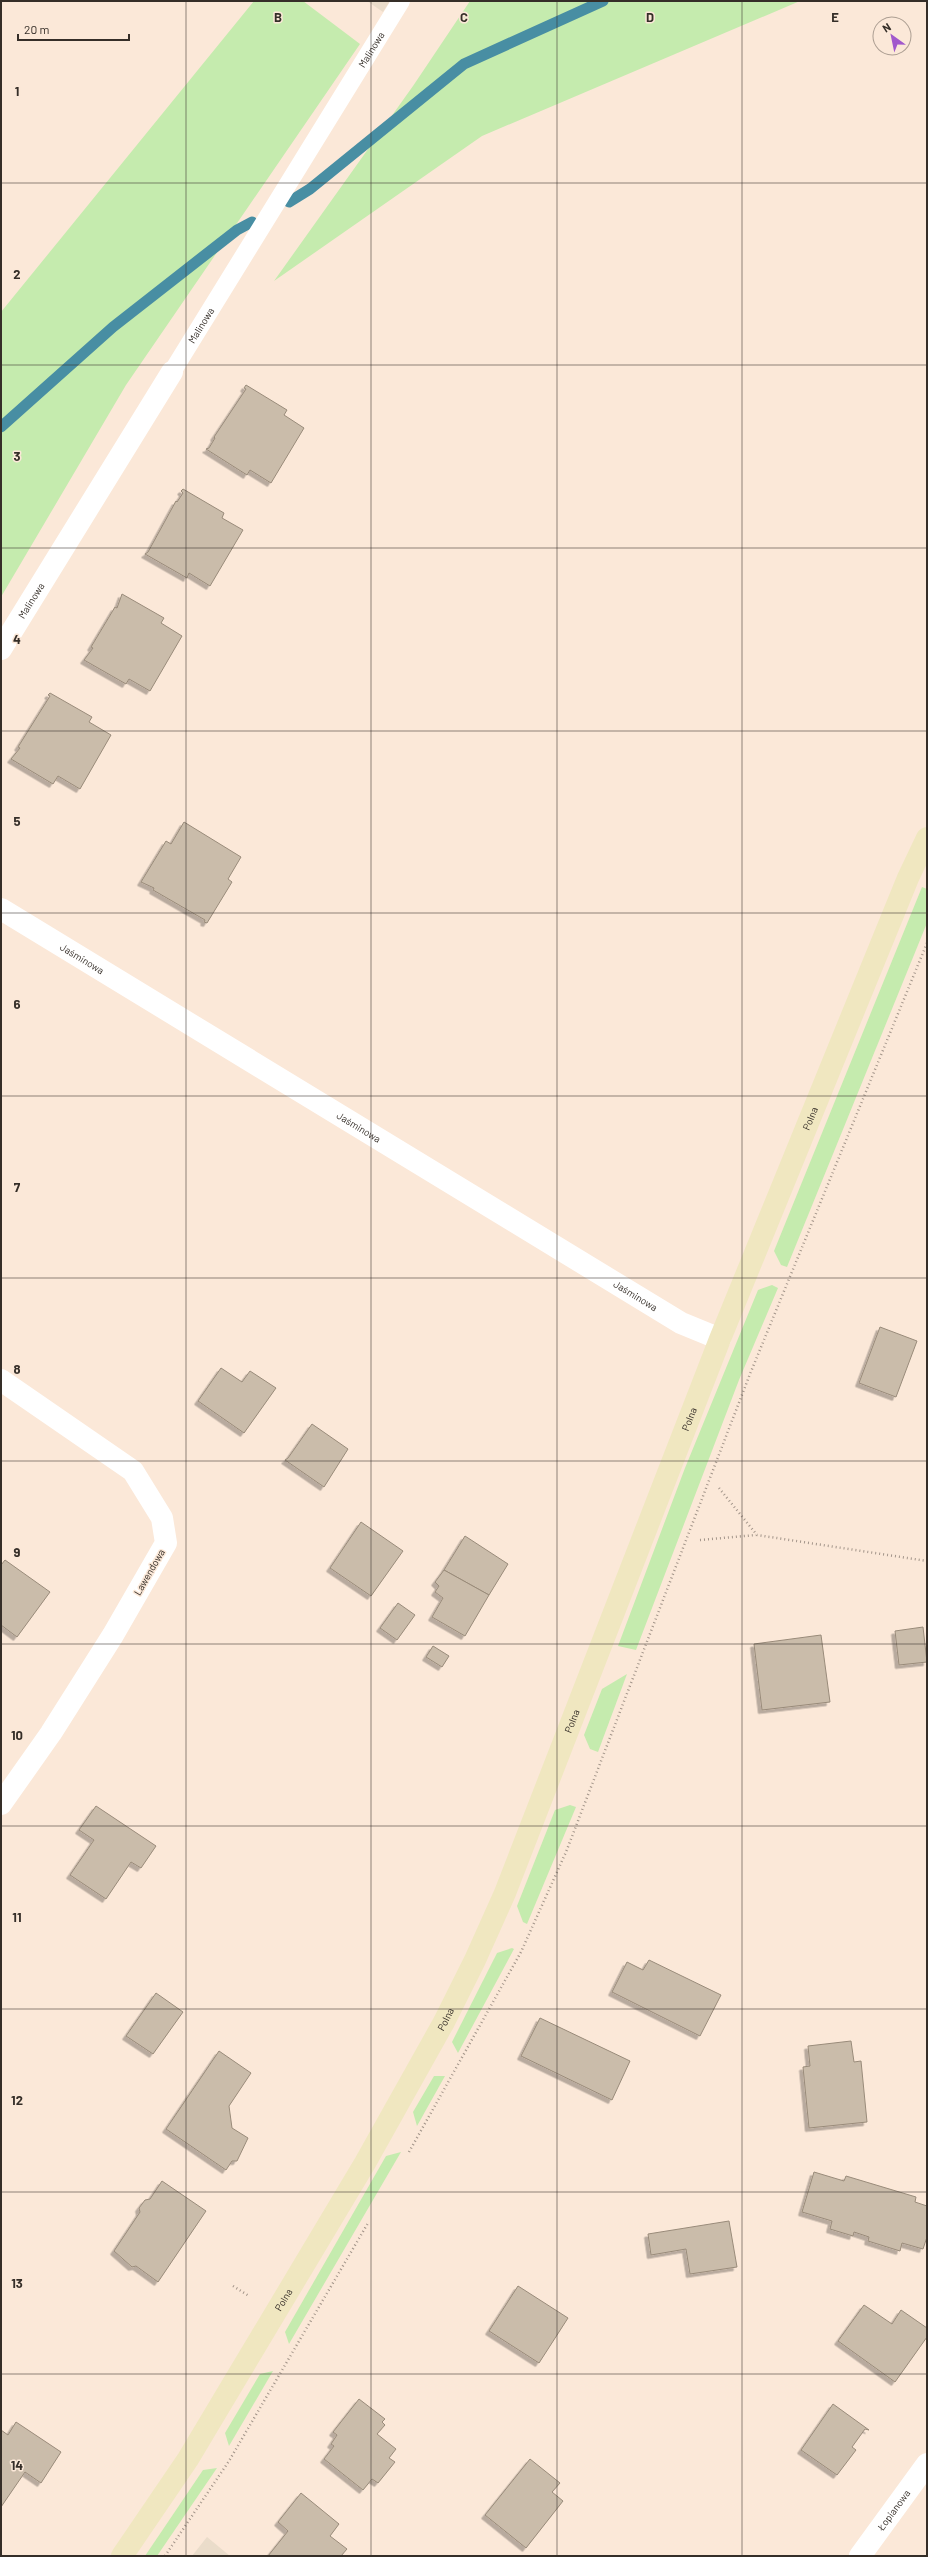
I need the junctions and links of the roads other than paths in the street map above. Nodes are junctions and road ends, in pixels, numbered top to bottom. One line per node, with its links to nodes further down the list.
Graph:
1 (401, 1): 2 (lane, Malinowa)
2 (172, 372): 3 (street, Malinowa)
3 (1, 649)
4 (927, 838): 6 (street, Polna)
5 (1, 909): 6 (street, Jaśminowa)
6 (720, 1339): 10 (street, Polna)
7 (1, 1380): 8 (street, Lawendowa)
8 (1, 1804)
9 (927, 2464): 11 (street, Łopianowa)
10 (122, 2556)
11 (860, 2556)

